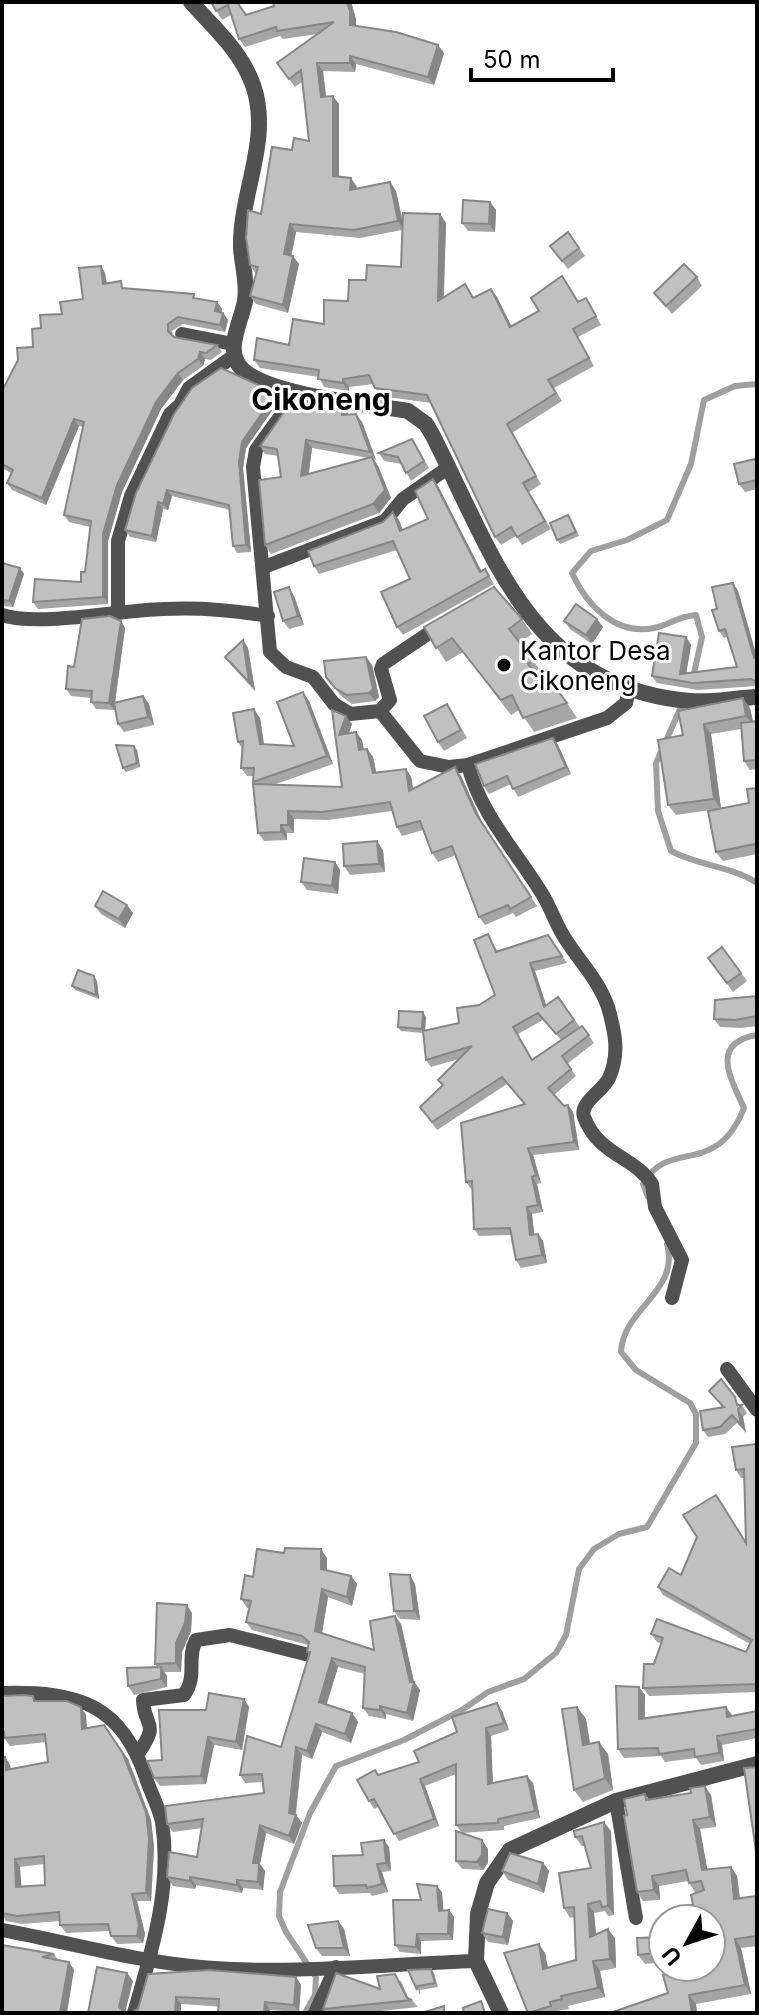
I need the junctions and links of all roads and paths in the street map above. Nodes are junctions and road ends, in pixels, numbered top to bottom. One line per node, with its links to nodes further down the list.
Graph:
1 (191, 2): 3 (street)
2 (182, 334): 3 (street)
3 (234, 350): 4 (street); 7 (street)
4 (298, 392): 5 (street); 6 (street)
5 (449, 467): 6 (street); 11 (street)
6 (264, 567): 9 (street)
7 (118, 612): 8 (street); 9 (street)
8 (2, 615)
9 (268, 616): 13 (street)
10 (454, 616): 13 (street)
11 (629, 689): 12 (street); 14 (street)
12 (757, 697)
13 (380, 711): 14 (street)
14 (468, 765): 15 (street)
15 (672, 1298)
16 (727, 1369): 17 (street)
17 (757, 1410)
18 (305, 1654): 20 (street)
19 (2, 1693): 20 (street)
20 (138, 1754): 25 (street)
21 (757, 1764): 22 (street)
22 (616, 1801): 23 (street); 26 (street)
23 (636, 1918)
24 (2, 1930): 25 (street)
25 (149, 1961): 27 (street); 28 (street)
26 (476, 1961): 27 (street); 30 (street)
27 (336, 1967): 29 (street)
28 (134, 2013)
29 (315, 2013)
30 (501, 2013)

